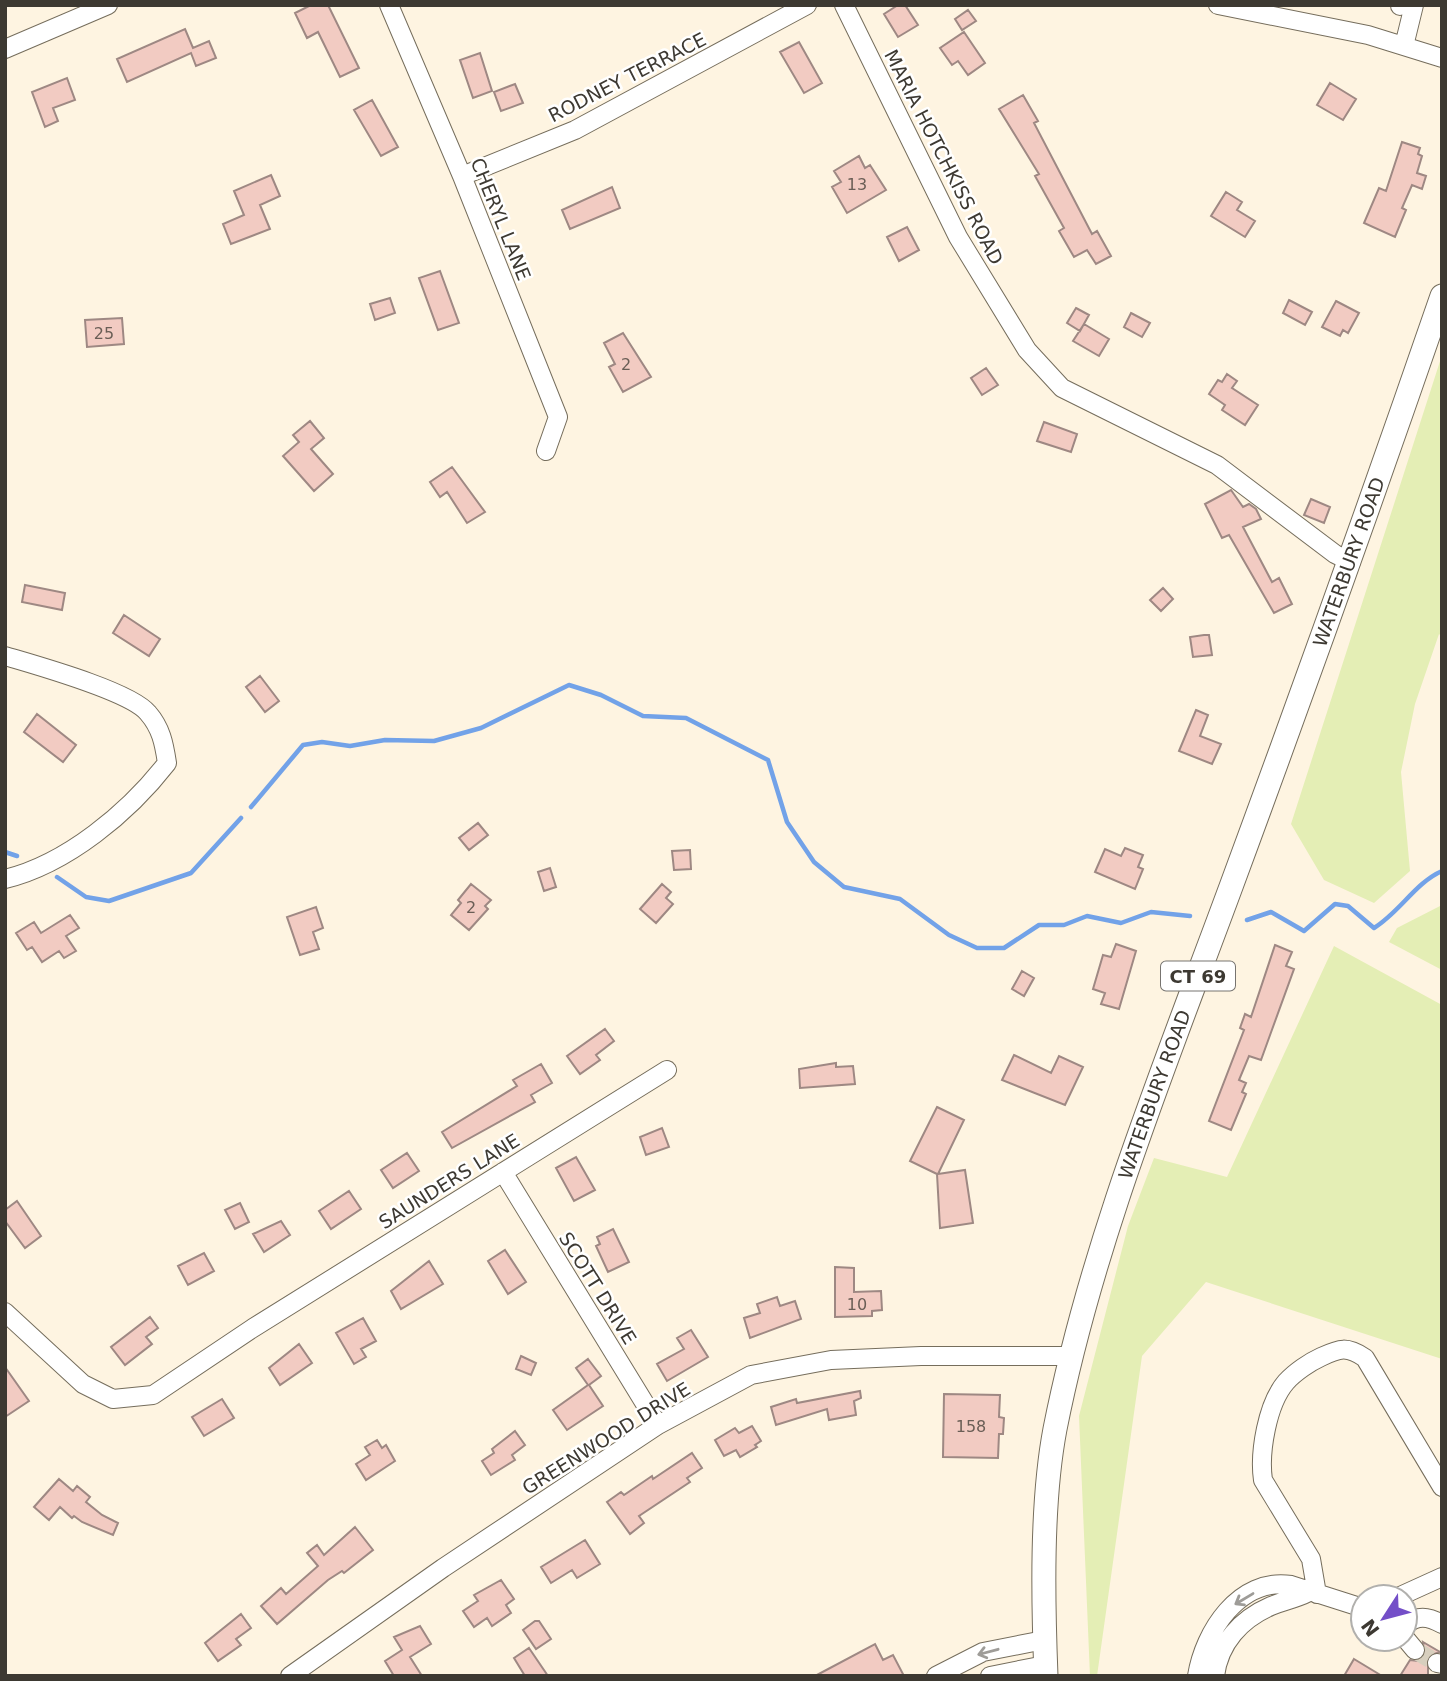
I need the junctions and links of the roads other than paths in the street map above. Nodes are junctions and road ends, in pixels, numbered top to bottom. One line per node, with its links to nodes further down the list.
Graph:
1 (108, 5): 8 (street)
2 (389, 5): 10 (street, CHERYL LANE)
3 (807, 5): 10 (street, RODNEY TERRACE)
4 (844, 5): 13 (street, MARIA HOTCHKISS ROAD)
5 (1218, 5): 7 (street)
6 (1405, 6): 7 (street)
7 (1404, 46): 9 (street)
8 (5, 49)
9 (1442, 58)
10 (462, 176): 12 (street, CHERYL LANE)
11 (1442, 296): 13 (main road, WATERBURY ROAD / CT 69)
12 (546, 451)
13 (1351, 562): 19 (main road, WATERBURY ROAD / CT 69)
14 (5, 656): 15 (street)
15 (5, 879)
16 (667, 1070): 17 (street, SAUNDERS LANE)
17 (503, 1172): 18 (street, SAUNDERS LANE); 20 (street, SCOTT DRIVE)
18 (5, 1312)
19 (1072, 1356): 20 (street, GREENWOOD DRIVE); 28 (main road, WATERBURY ROAD / CT 69)
20 (658, 1425): 32 (street, GREENWOOD DRIVE)
21 (1442, 1486): 24 (street)
22 (1442, 1577): 23 (street)
23 (1419, 1587)
24 (1312, 1593): 25 (street); 31 (street)
25 (1349, 1604)
26 (1419, 1618): 27 (street)
27 (1442, 1624)
28 (1044, 1640): 29 (main road, WATERBURY ROAD / CT 69); 30 (street, one-way to 30)
29 (1046, 1671): 33 (street)
30 (936, 1675)
31 (1206, 1675)
32 (290, 1676)
33 (990, 1676)

